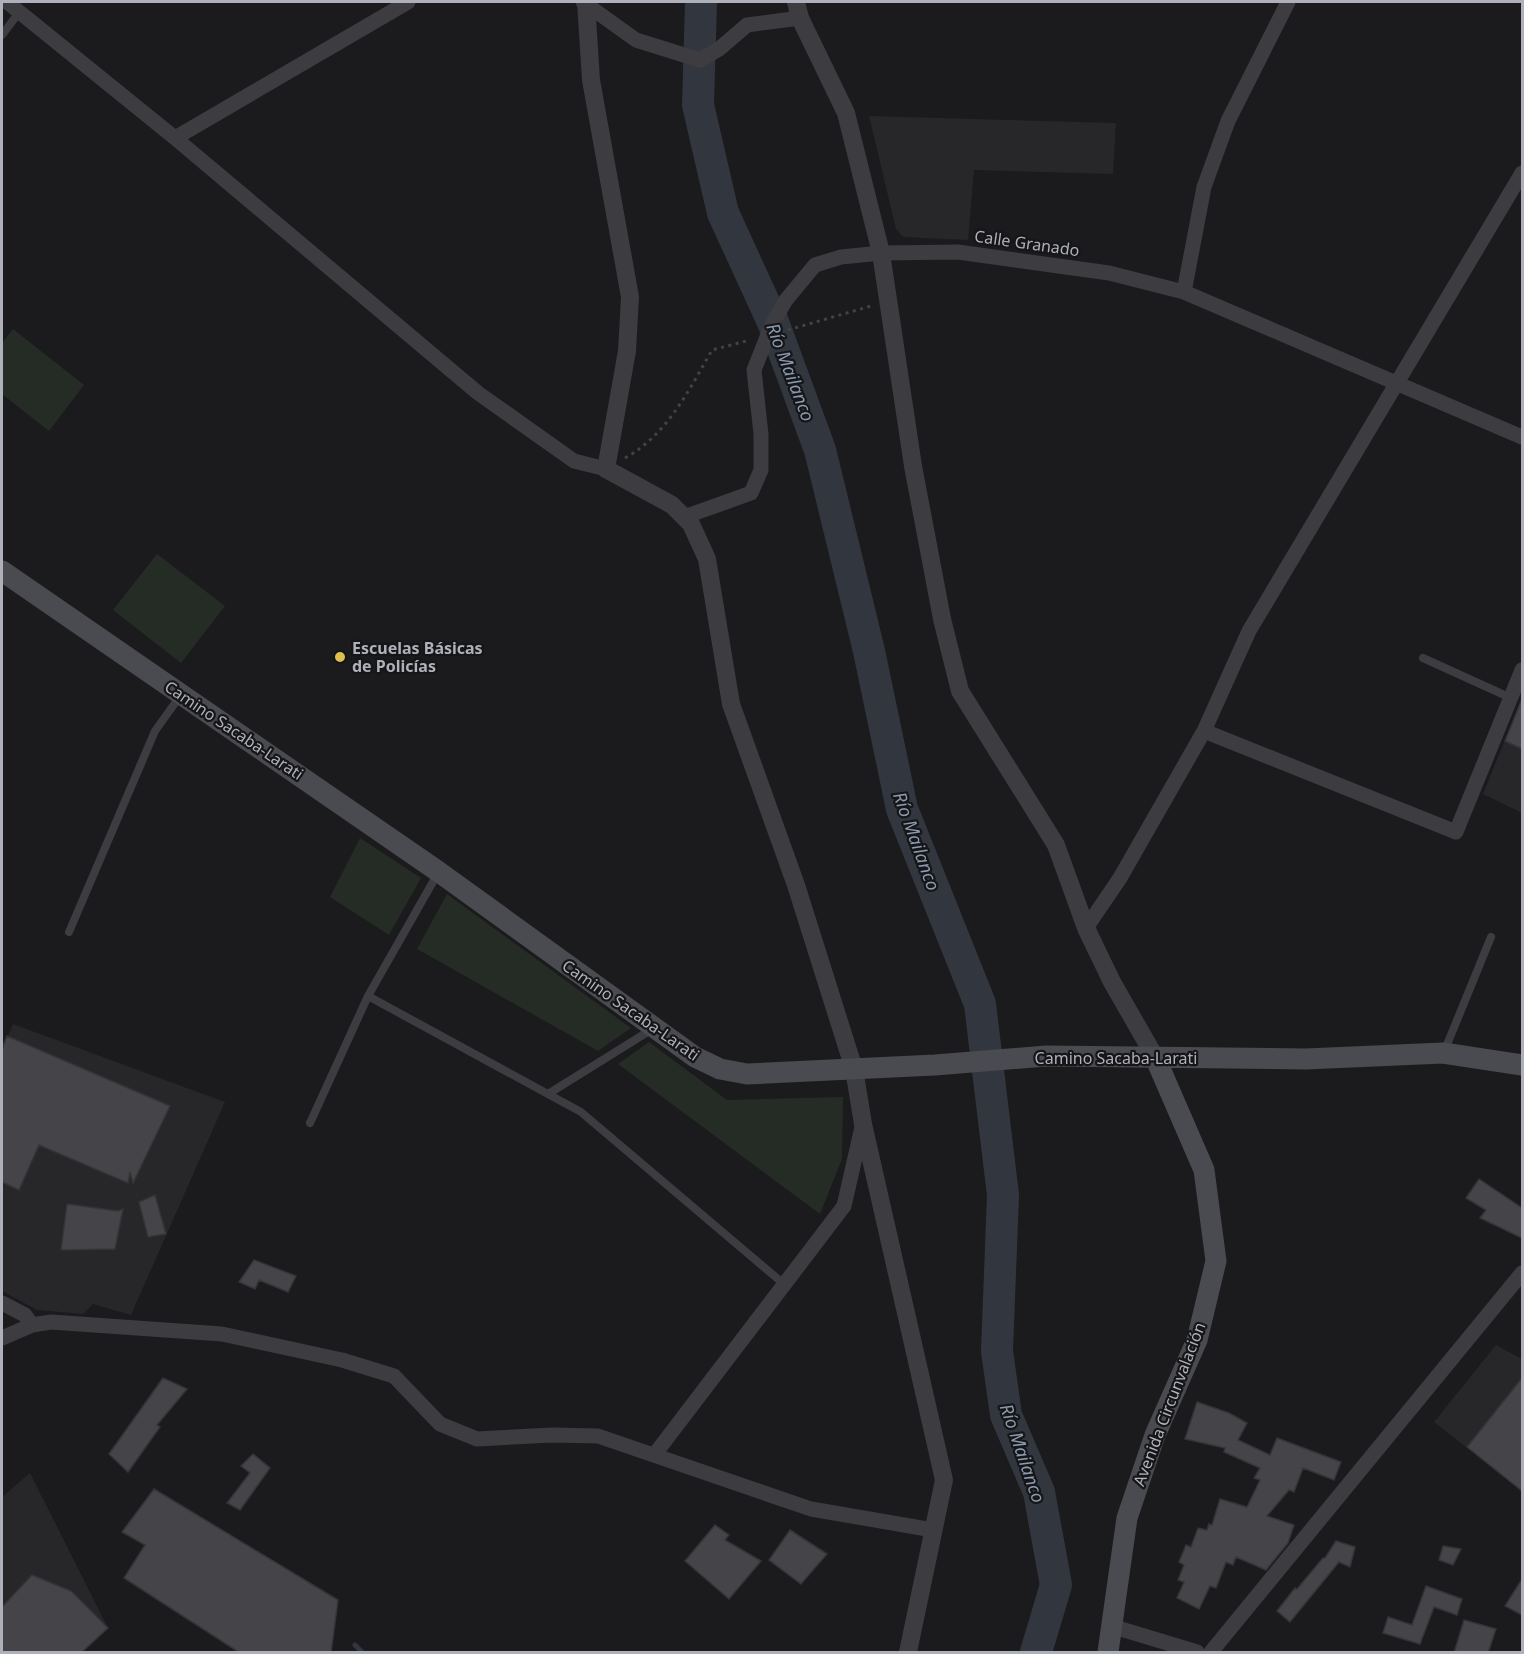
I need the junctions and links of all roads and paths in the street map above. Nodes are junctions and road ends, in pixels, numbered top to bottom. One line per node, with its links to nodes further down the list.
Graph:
1 (7, 2): 6 (street)
2 (408, 2): 8 (street)
3 (585, 2): 5 (street); 15 (street)
4 (1288, 2): 11 (street)
5 (798, 10): 10 (street)
6 (20, 11): 7 (lane); 8 (street)
7 (2, 34)
8 (175, 138): 15 (street)
9 (1522, 173): 13 (street)
10 (881, 253): 11 (street, Calle Granado); 16 (street, Calle Granado); 24 (street)
11 (1184, 292): 13 (street, Calle Granado)
12 (712, 350): 15 (path)
13 (1397, 386): 14 (street, Calle Granado); 22 (street)
14 (1522, 437)
15 (606, 469): 16 (street)
16 (684, 517): 32 (street)
17 (2, 571): 20 (main road, Camino Sacaba-Larati)
18 (1423, 658): 21 (lane)
19 (1522, 670): 21 (street)
20 (181, 694): 23 (main road, Camino Sacaba-Larati); 25 (lane)
21 (1511, 698): 22 (street)
22 (1204, 731): 24 (street)
23 (439, 872): 27 (lane); 28 (main road, Camino Sacaba-Larati)
24 (1086, 928): 30 (street)
25 (69, 932)
26 (1491, 937): 29 (lane)
27 (368, 996): 33 (lane); 34 (lane)
28 (654, 1028): 32 (main road, Camino Sacaba-Larati); 33 (lane)
29 (1443, 1053): 30 (main road, Camino Sacaba-Larati); 31 (main road, Camino Sacaba-Larati)
30 (1155, 1057): 32 (main road, Camino Sacaba-Larati); 43 (main road, Avenida Circunvalación)
31 (1522, 1065)
32 (854, 1069): 35 (street)
33 (548, 1094): 37 (lane)
34 (310, 1123)
35 (863, 1124): 37 (street); 42 (street)
36 (1522, 1273): 47 (street)
37 (785, 1285): 41 (street)
38 (2, 1303): 39 (street)
39 (32, 1325): 40 (street); 41 (street)
40 (2, 1338)
41 (655, 1454): 42 (street)
42 (933, 1530): 44 (street)
43 (1111, 1626): 45 (main road, Avenida Circunvalación); 46 (street)
44 (908, 1653)
45 (1108, 1653)
46 (1197, 1653)
47 (1211, 1653)

